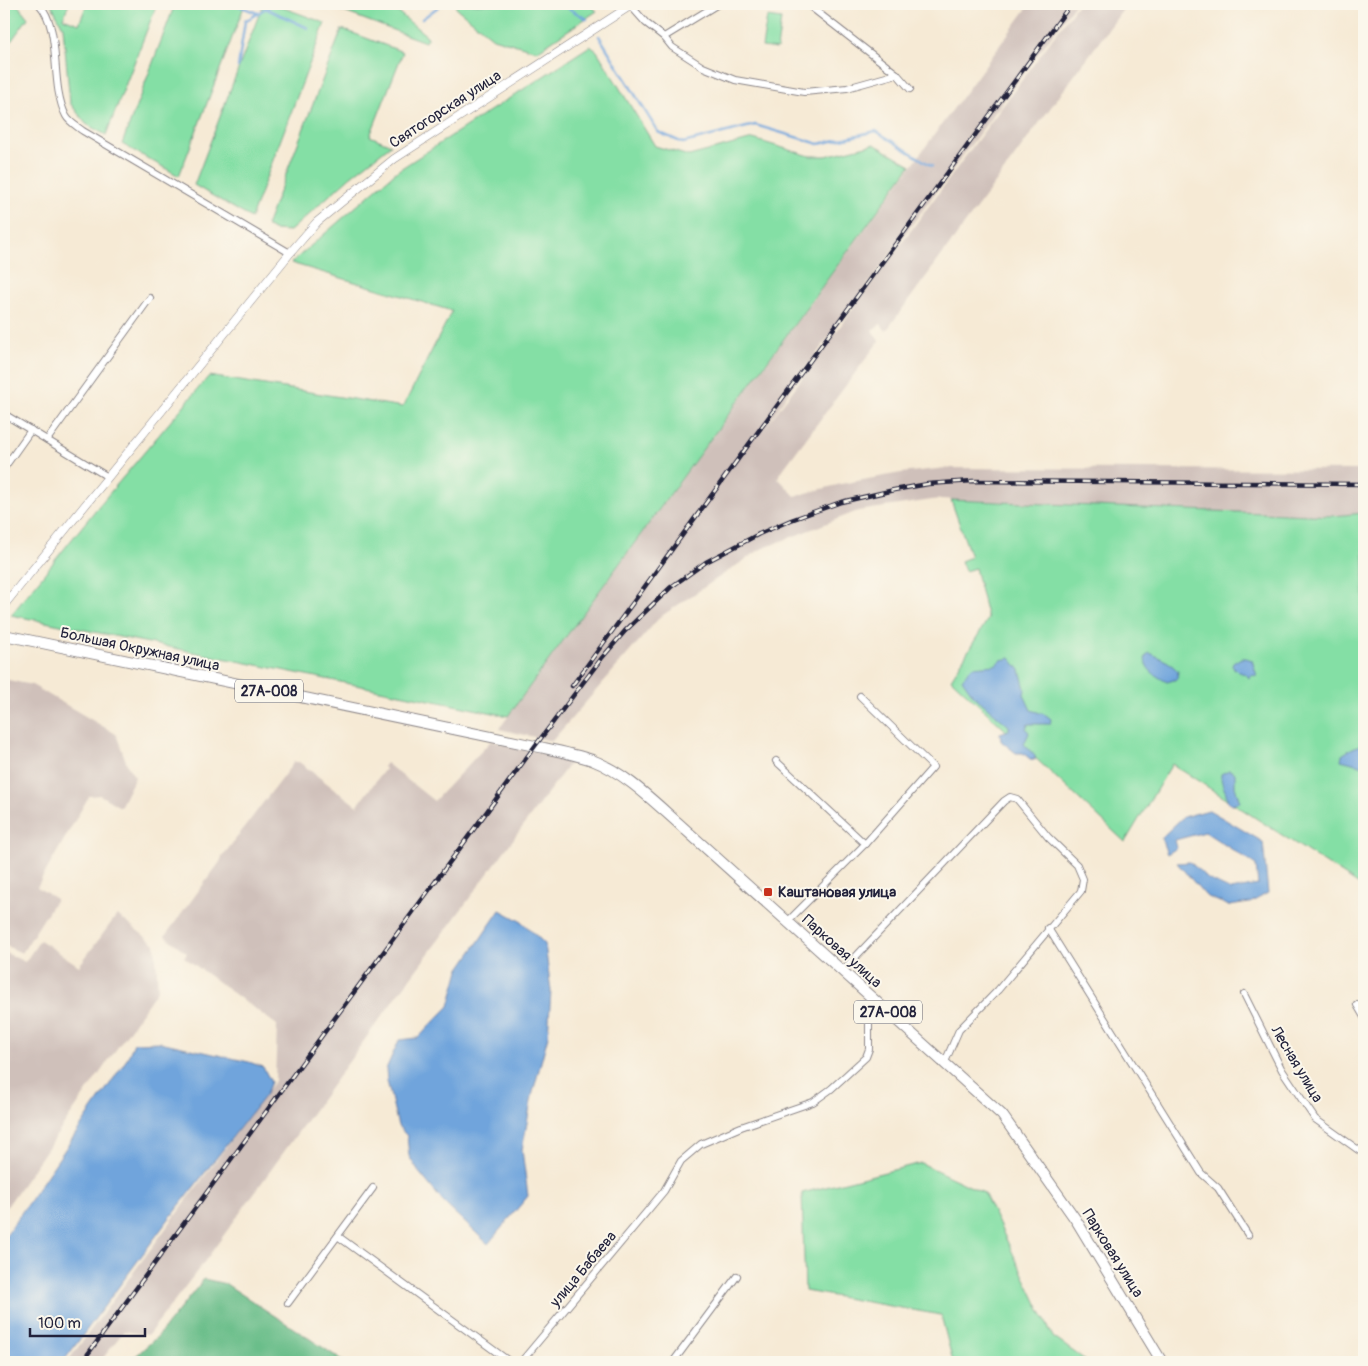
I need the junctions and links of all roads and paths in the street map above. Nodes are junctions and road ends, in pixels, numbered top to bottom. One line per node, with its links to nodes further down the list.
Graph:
1 (39, 4): 8 (street)
2 (718, 4): 5 (street)
3 (807, 4): 6 (street)
4 (632, 5): 5 (street); 8 (street, Святогорская улица)
5 (664, 37): 6 (street)
6 (897, 74): 7 (street)
7 (910, 89)
8 (290, 253): 14 (street, Святогорская улица)
9 (150, 298): 12 (street)
10 (4, 414): 11 (street)
11 (31, 430): 12 (street); 13 (street)
12 (47, 440): 14 (street)
13 (4, 468)
14 (108, 477): 15 (street, Святогорская улица)
15 (4, 605)
16 (4, 635): 18 (main road, Большая Окружная улица / 27А-008)
17 (860, 696): 20 (street)
18 (535, 746): 21 (main road, Парковая улица / 27А-008)
19 (776, 761): 20 (street)
20 (866, 844): 21 (street)
21 (788, 922): 23 (main road, Парковая улица / 27А-008)
22 (1048, 928): 23 (street); 28 (street); 31 (street)
23 (842, 972): 25 (main road, Парковая улица / 27А-008)
24 (1244, 994): 29 (street, Лесная улица)
25 (870, 997): 28 (main road, Парковая улица / 27А-008); 36 (street, улица Бабаева)
26 (1357, 1005): 27 (street)
27 (1364, 1017)
28 (945, 1062): 38 (main road, Парковая улица / 27А-008)
29 (1364, 1154)
30 (373, 1188): 32 (street)
31 (1248, 1235)
32 (339, 1236): 34 (street); 35 (street)
33 (737, 1276): 37 (street)
34 (288, 1303)
35 (510, 1362)
36 (522, 1362)
37 (672, 1362)
38 (1162, 1362)

